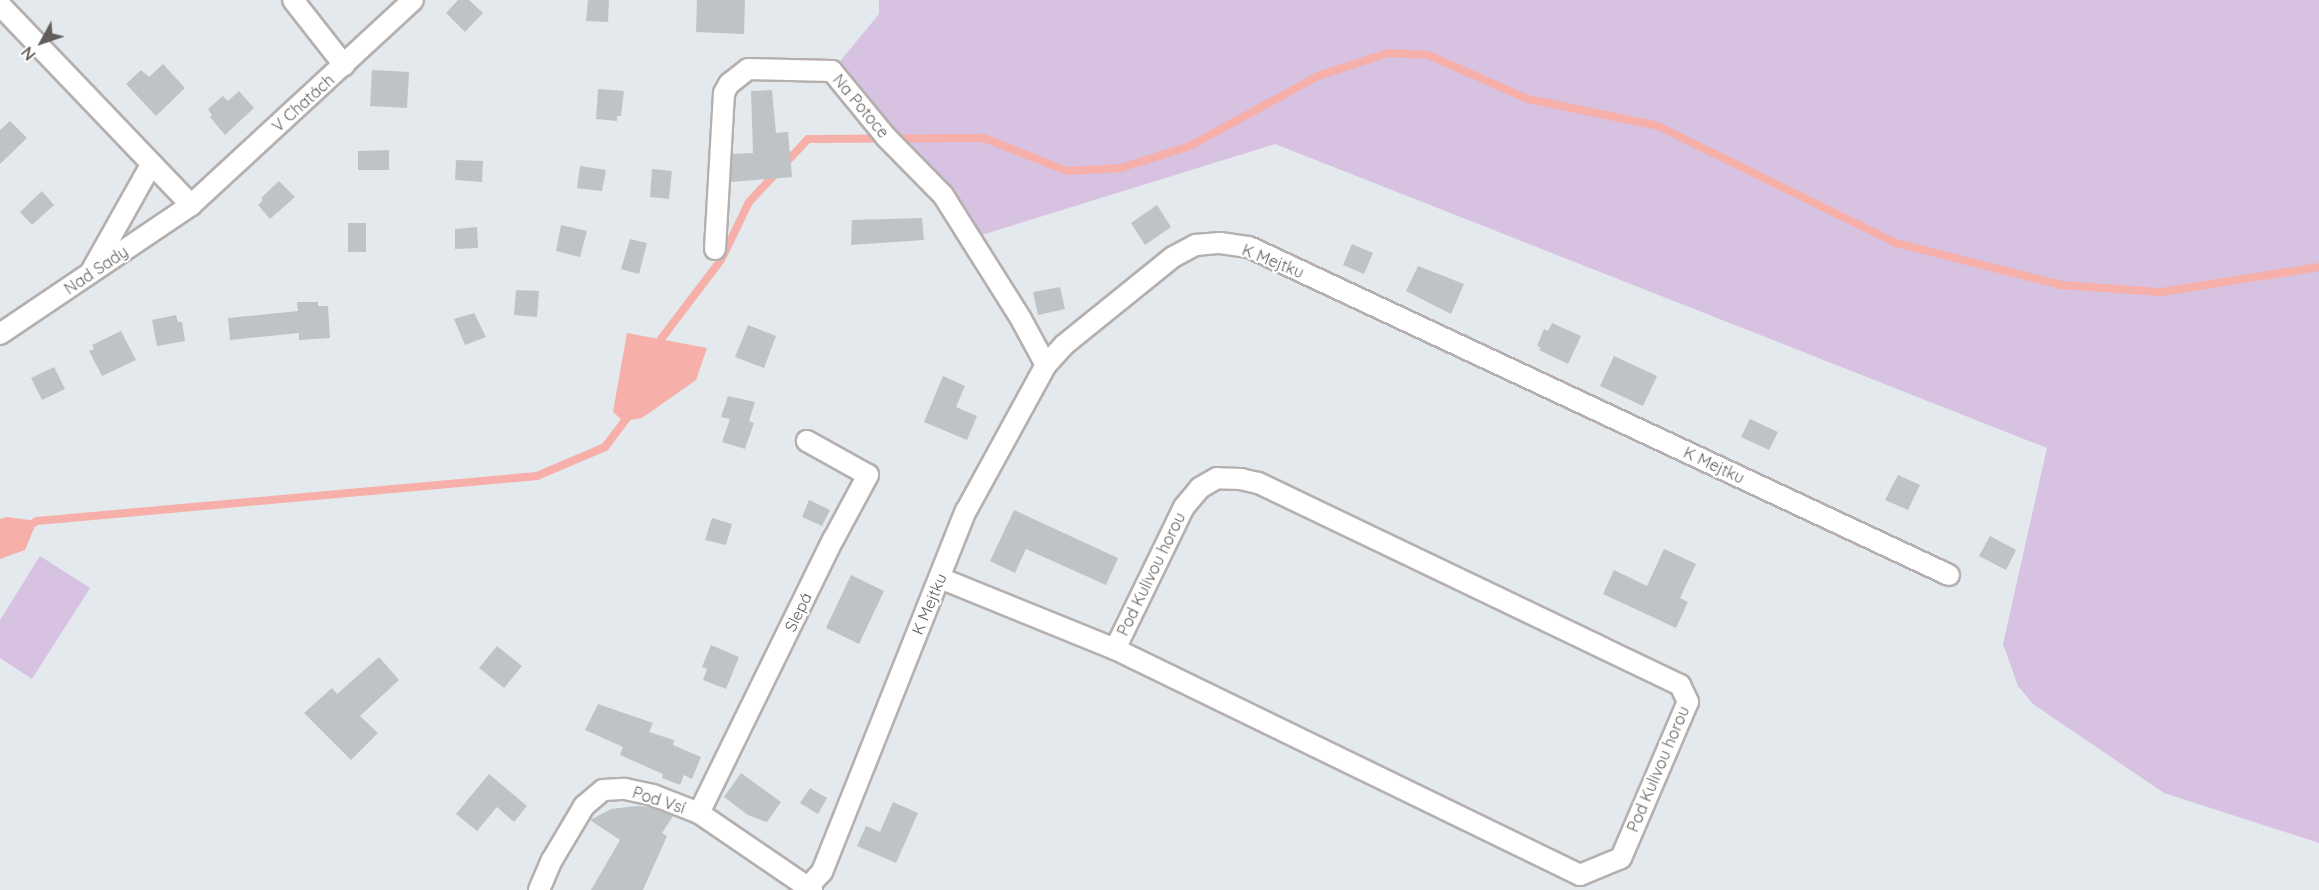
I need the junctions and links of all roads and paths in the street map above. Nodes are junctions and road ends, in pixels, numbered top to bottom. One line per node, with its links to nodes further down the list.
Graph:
1 (293, 0): 4 (street)
2 (413, 0): 4 (street, V Chatách)
3 (0, 5): 5 (street)
4 (344, 66): 6 (street, V Chatách)
5 (151, 165): 6 (street); 8 (street)
6 (191, 205): 8 (street, Nad Sady)
7 (715, 249): 10 (street, Na Potoce)
8 (89, 275): 9 (street, Nad Sady)
9 (0, 334)
10 (1046, 365): 12 (street, K Mejtku); 13 (street, K Mejtku)
11 (807, 441): 15 (street, Slepá)
12 (1949, 575)
13 (940, 578): 14 (street, Pod Kulivou horou); 17 (street, K Mejtku)
14 (1115, 649): 16 (street, Pod Kulivou horou); 16 (street, Pod Kulivou horou)
15 (699, 813): 17 (street, Pod Vsí); 18 (street, Pod Vsí)
16 (1576, 883)
17 (808, 889)
18 (539, 890)

